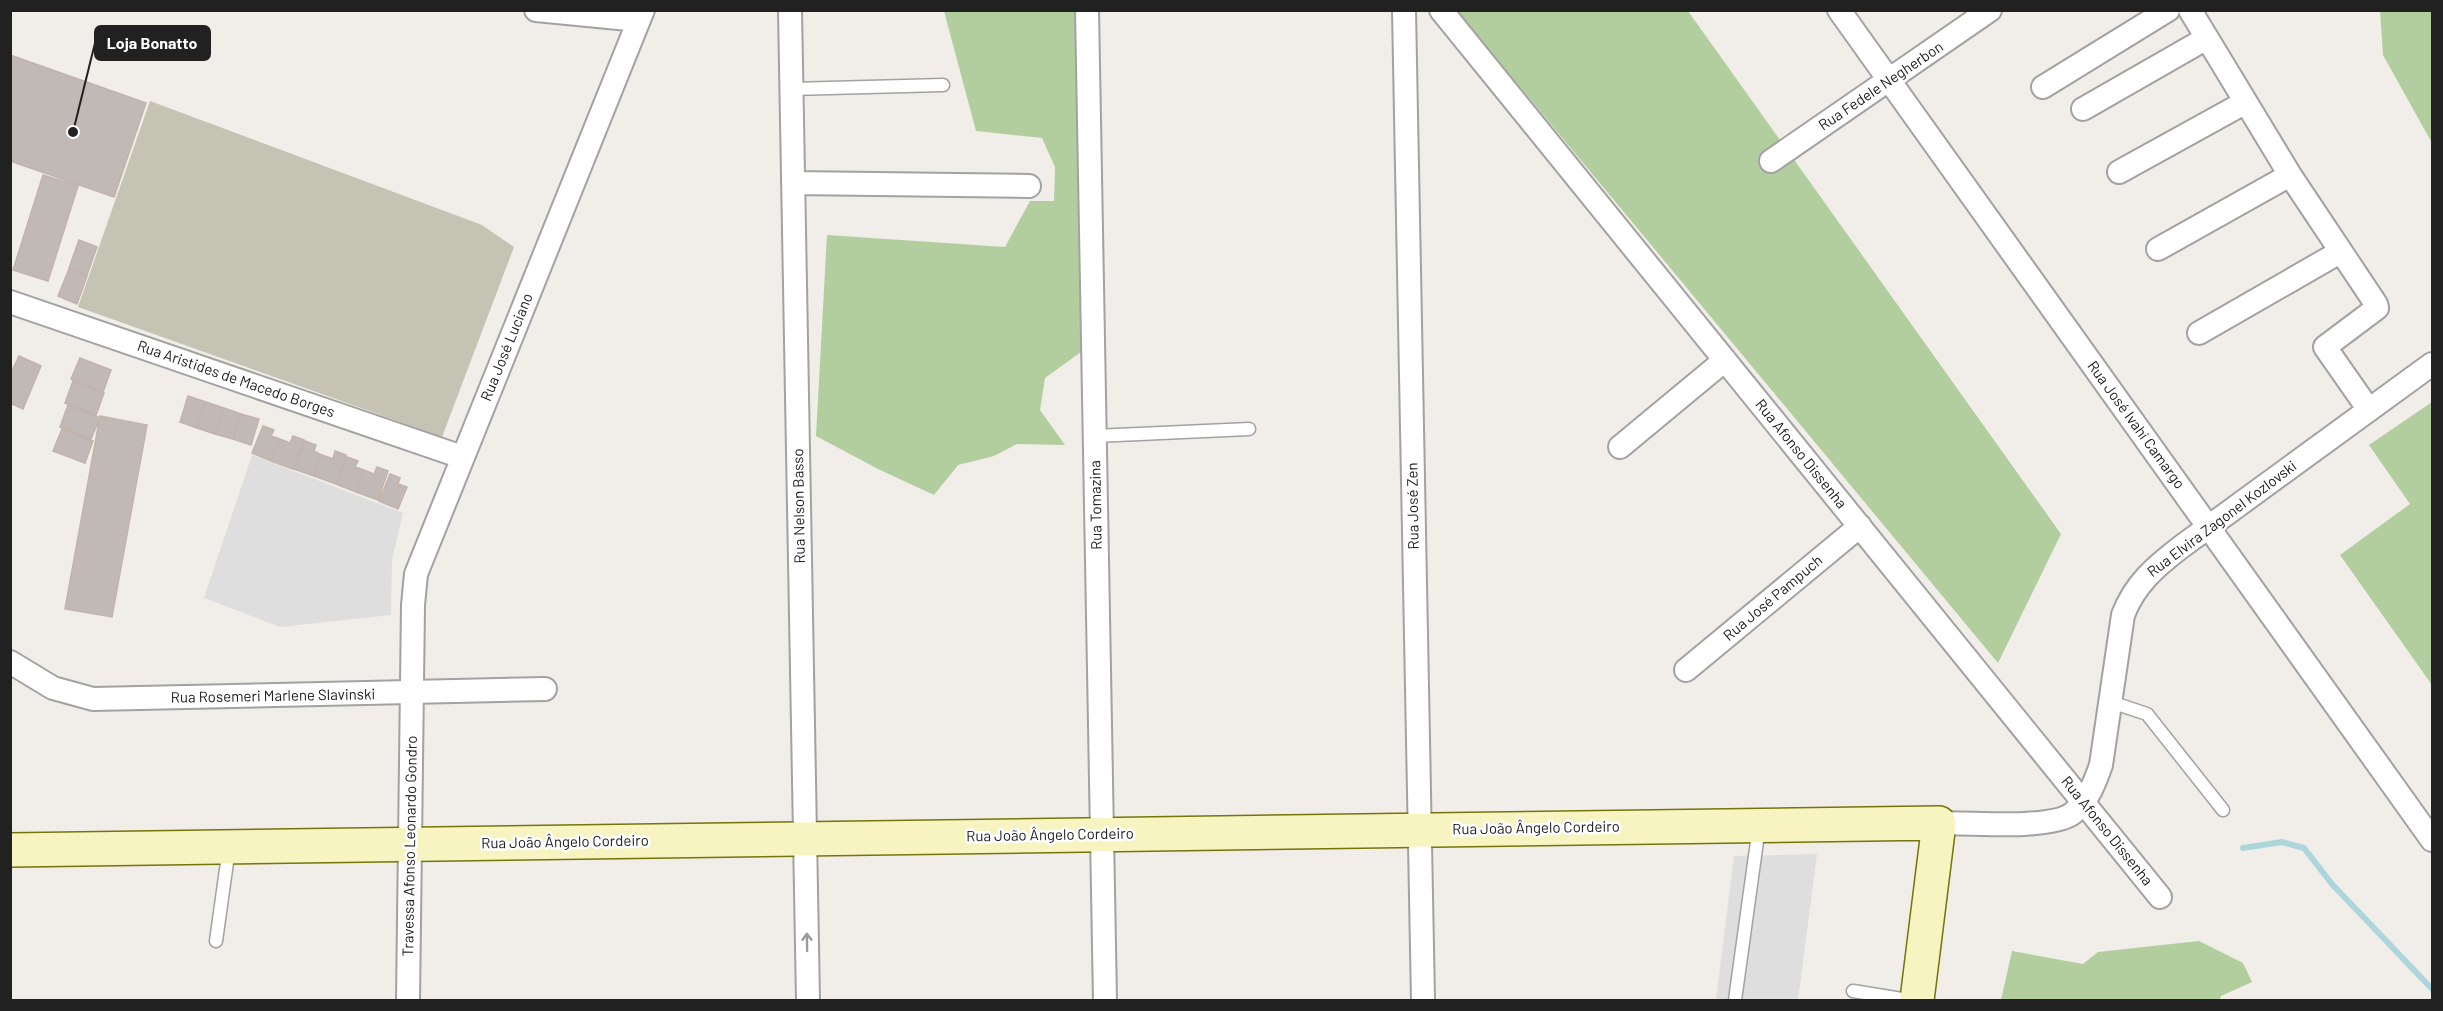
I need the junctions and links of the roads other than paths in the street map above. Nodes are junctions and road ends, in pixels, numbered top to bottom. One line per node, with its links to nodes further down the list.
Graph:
1 (536, 10): 10 (street)
2 (790, 10): 15 (street, Rua Nelson Basso)
3 (1087, 10): 31 (street, Rua Tomazina)
4 (1404, 10): 45 (street, Rua José Zen)
5 (1441, 10): 27 (street, Rua Afonso Dissenha)
6 (1839, 10): 12 (street, Rua José Ivahí Camargo)
7 (1990, 10): 12 (street, Rua Fedele Negherbon)
8 (2168, 10): 14 (street)
9 (2190, 10): 11 (street)
10 (641, 16): 33 (street, Rua José Luciano)
11 (2208, 38): 16 (street); 17 (street)
12 (1889, 80): 18 (street, Rua Fedele Negherbon); 35 (street, Rua José Ivahí Camargo)
13 (943, 85): 15 (lane)
14 (2043, 87)
15 (791, 88): 21 (street, Rua Nelson Basso)
16 (2244, 103): 19 (street); 20 (street)
17 (2083, 108)
18 (1772, 160)
19 (2119, 172)
20 (2290, 175): 23 (street); 24 (street)
21 (793, 183): 22 (street); 47 (street, Rua Nelson Basso)
22 (1029, 186)
23 (2158, 249)
24 (2340, 252): 26 (street); 29 (street)
25 (10, 302): 33 (street, Rua Aristides de Macedo Borges)
26 (2199, 333)
27 (1725, 360): 32 (street); 34 (street, Rua Afonso Dissenha)
28 (2433, 364): 29 (street, Rua Elvira Zagonel Kozlovski)
29 (2369, 410): 35 (street, Rua Elvira Zagonel Kozlovski)
30 (1250, 429): 31 (lane)
31 (1095, 436): 46 (street, Rua Tomazina)
32 (1620, 447)
33 (462, 457): 39 (street, Rua José Luciano)
34 (1860, 526): 37 (street, Rua José Pampuch); 41 (street, Rua Afonso Dissenha)
35 (2208, 527): 40 (street, Rua Elvira Zagonel Kozlovski); 48 (street, Rua José Ivahí Camargo)
36 (10, 662): 39 (street, Rua Rosemeri Marlene Slavinski)
37 (1686, 670)
38 (545, 689): 39 (street, Rua Rosemeri Marlene Slavinski)
39 (411, 692): 49 (street, Travessa Afonso Leonardo Gondro)
40 (2111, 702): 41 (street, Rua Elvira Zagonel Kozlovski); 42 (lane)
41 (2083, 801): 43 (street, Rua João Ângelo Cordeiro); 52 (street, Rua Afonso Dissenha)
42 (2223, 810)
43 (1939, 823): 44 (street, Rua João Ângelo Cordeiro); 61 (street)
44 (1759, 826): 45 (street, Rua João Ângelo Cordeiro); 59 (lane)
45 (1419, 830): 46 (street, Rua João Ângelo Cordeiro); 58 (street, Rua José Zen)
46 (1102, 834): 47 (street, Rua João Ângelo Cordeiro); 57 (street, Rua Tomazina)
47 (805, 838): 49 (street, Rua João Ângelo Cordeiro); 56 (street, Rua Nelson Basso, one-way to 47)
48 (2433, 840)
49 (410, 844): 50 (street, Rua João Ângelo Cordeiro); 55 (street, Travessa Afonso Leonardo Gondro)
50 (229, 847): 51 (street, Rua João Ângelo Cordeiro); 53 (lane)
51 (10, 850)
52 (2160, 897)
53 (216, 941)
54 (1853, 991): 60 (lane)
55 (408, 1000)
56 (808, 1000)
57 (1105, 1000)
58 (1423, 1000)
59 (1735, 1000)
60 (1908, 1000)
61 (1917, 1000)

